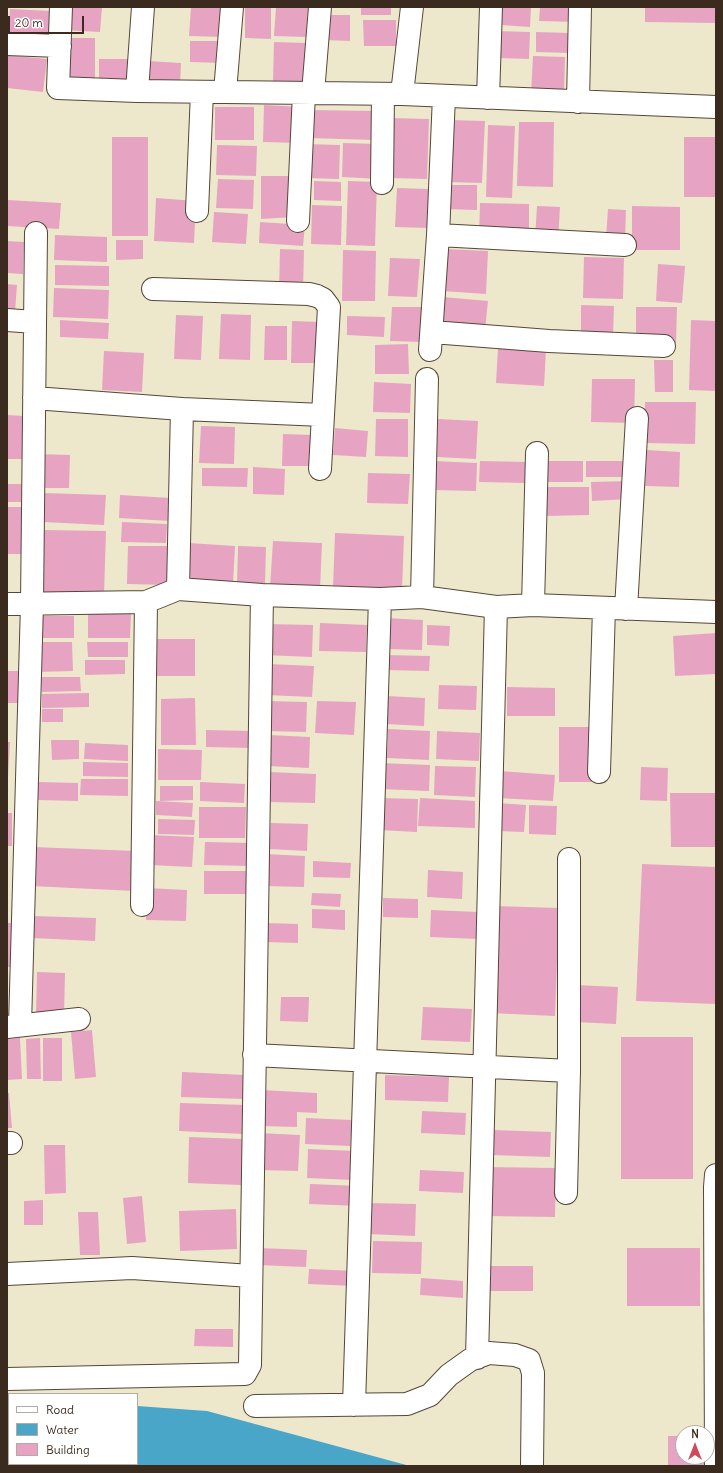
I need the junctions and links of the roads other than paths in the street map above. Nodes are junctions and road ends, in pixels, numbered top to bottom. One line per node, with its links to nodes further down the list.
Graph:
1 (62, 7): 9 (street)
2 (144, 7): 10 (street)
3 (232, 7): 12 (street)
4 (320, 7): 13 (street)
5 (412, 7): 14 (street)
6 (490, 7): 16 (street)
7 (580, 7): 17 (street)
8 (7, 44): 9 (street)
9 (60, 46): 10 (street)
10 (137, 91): 11 (street)
11 (202, 92): 12 (street); 20 (street)
12 (225, 92): 13 (street)
13 (308, 93): 14 (street); 21 (street)
14 (392, 94): 15 (street); 19 (street)
15 (444, 96): 16 (street); 23 (street)
16 (488, 98): 17 (street)
17 (578, 102): 18 (street)
18 (716, 108)
19 (382, 183)
20 (197, 212)
21 (298, 221)
22 (36, 233): 27 (street)
23 (438, 235): 24 (street); 28 (street)
24 (625, 245)
25 (153, 289): 32 (street)
26 (7, 320): 27 (street)
27 (35, 322): 30 (street)
28 (664, 346)
29 (428, 379): 38 (street)
30 (34, 398): 31 (street); 42 (street)
31 (182, 409): 32 (street); 36 (street)
32 (323, 415): 35 (street)
33 (637, 418): 46 (street)
34 (537, 453): 43 (street)
35 (320, 469)
36 (178, 589): 37 (street); 40 (street)
37 (262, 595): 39 (street); 53 (street)
38 (422, 597): 39 (street); 44 (street)
39 (380, 599): 54 (street)
40 (146, 602): 42 (street); 50 (street)
41 (7, 604): 42 (street)
42 (32, 604): 52 (street)
43 (534, 605): 44 (street); 45 (street)
44 (496, 607): 55 (street)
45 (604, 608): 46 (street); 48 (street)
46 (626, 609): 47 (street)
47 (716, 612)
48 (599, 772)
49 (569, 859): 56 (street)
50 (142, 905)
51 (79, 1019): 52 (street)
52 (14, 1026)
53 (254, 1055): 54 (street); 60 (street)
54 (365, 1061): 55 (street); 63 (street)
55 (484, 1067): 56 (street); 61 (street)
56 (569, 1071): 58 (street)
57 (716, 1175): 66 (street)
58 (566, 1193)
59 (7, 1274): 60 (street)
60 (250, 1276): 62 (street)
61 (477, 1358): 63 (street); 65 (street)
62 (7, 1378)
63 (354, 1405): 64 (street)
64 (255, 1406)
65 (532, 1466)
66 (716, 1466)

